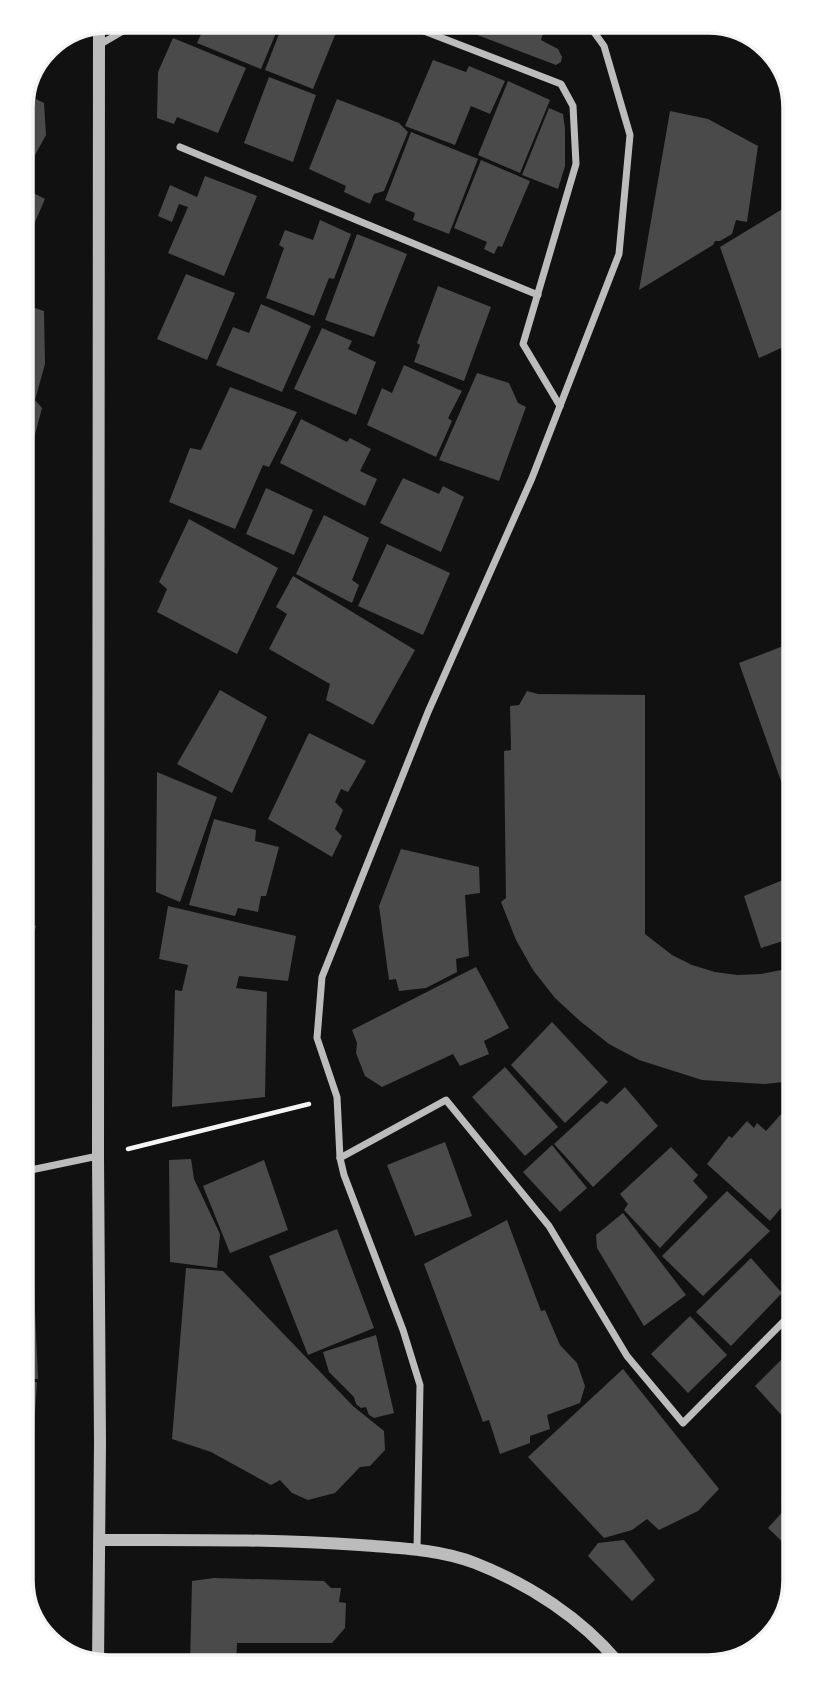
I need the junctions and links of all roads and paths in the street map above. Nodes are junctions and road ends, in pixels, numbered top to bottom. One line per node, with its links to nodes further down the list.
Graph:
1 (120, 33): 5 (street)
2 (429, 33): 7 (street)
3 (595, 33): 8 (street)
4 (99, 34): 5 (street)
5 (99, 45): 10 (street)
6 (180, 147): 7 (street)
7 (538, 295): 8 (street)
8 (560, 406): 9 (street)
9 (337, 1097): 10 (path); 11 (street)
10 (98, 1156): 12 (street); 14 (street)
11 (340, 1158): 13 (street); 15 (street)
12 (33, 1170)
13 (783, 1322)
14 (100, 1540): 15 (street); 16 (street)
15 (416, 1549): 17 (street)
16 (98, 1654)
17 (612, 1655)

